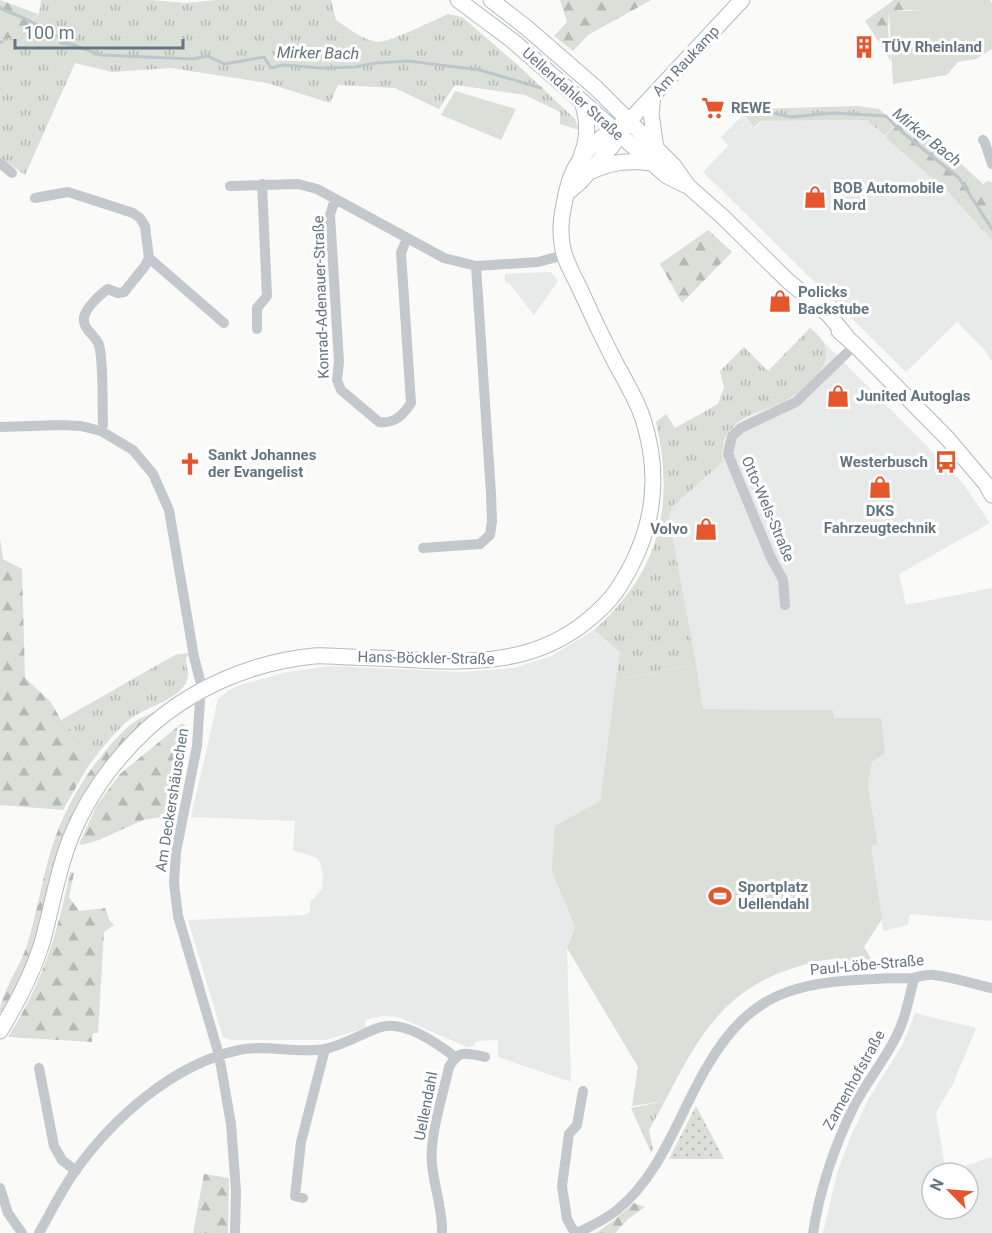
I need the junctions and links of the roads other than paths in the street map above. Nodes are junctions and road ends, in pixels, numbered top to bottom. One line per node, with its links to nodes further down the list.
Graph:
1 (458, 0): 5 (street, Uellendahler Straße)
2 (491, 0): 6 (street, Uellendahler Straße)
3 (742, 0): 4 (street, Am Raukamp)
4 (653, 96): 6 (street, Am Raukamp); 9 (street)
5 (582, 101): 7 (street, Uellendahler Straße); 10 (street)
6 (629, 121): 7 (street, Am Raukamp); 9 (street, Uellendahler Straße)
7 (616, 132): 9 (street, Uellendahler Straße); 10 (street, Hans-Böckler-Straße); 14 (street)
8 (983, 140): 12 (street)
9 (654, 156): 14 (street); 26 (street, Uellendahler Straße)
10 (579, 159): 17 (street, Hans-Böckler-Straße)
11 (0, 163): 13 (street)
12 (992, 164)
13 (12, 173)
14 (587, 174): 17 (street)
15 (262, 184): 16 (street, Konrad-Adenauer-Straße); 19 (street, Konrad-Adenauer-Straße); 25 (street)
16 (230, 186)
17 (566, 194): 21 (street, Hans-Böckler-Straße)
18 (34, 198): 22 (street)
19 (335, 199): 20 (street, Konrad-Adenauer-Straße); 20 (street, Konrad-Adenauer-Straße)
20 (407, 238): 23 (street, Konrad-Adenauer-Straße)
21 (564, 255): 23 (street, Konrad-Adenauer-Straße); 32 (street, Hans-Böckler-Straße)
22 (148, 258): 24 (street); 28 (street)
23 (476, 266): 30 (street)
24 (224, 323)
25 (257, 329)
26 (851, 341): 29 (street, Uellendahler Straße); 31 (street, Otto-Wels-Straße)
27 (0, 427): 28 (street)
28 (101, 431): 32 (street, Am Deckershäuschen)
29 (992, 495)
30 (423, 548)
31 (785, 605)
32 (201, 691): 35 (street, Hans-Böckler-Straße); 37 (street, Am Deckershäuschen)
33 (914, 978): 34 (street, Paul-Löbe-Straße); 49 (street, Paul-Löbe-Straße); 50 (street, Zamenhofstraße)
34 (992, 988)
35 (0, 1030)
36 (325, 1049): 37 (street, Uellendahl); 38 (street, Uellendahl); 44 (street)
37 (219, 1055): 42 (street, Uellendahl); 47 (street, Am Deckershäuschen)
38 (455, 1057): 39 (street, Uellendahl); 48 (street, Uellendahl)
39 (485, 1057)
40 (39, 1068): 42 (street)
41 (583, 1091): 49 (street)
42 (75, 1171): 46 (street, Uellendahl)
43 (0, 1188): 45 (street)
44 (303, 1198)
45 (22, 1233)
46 (39, 1233)
47 (235, 1233)
48 (442, 1233)
49 (576, 1233)
50 (813, 1233)

